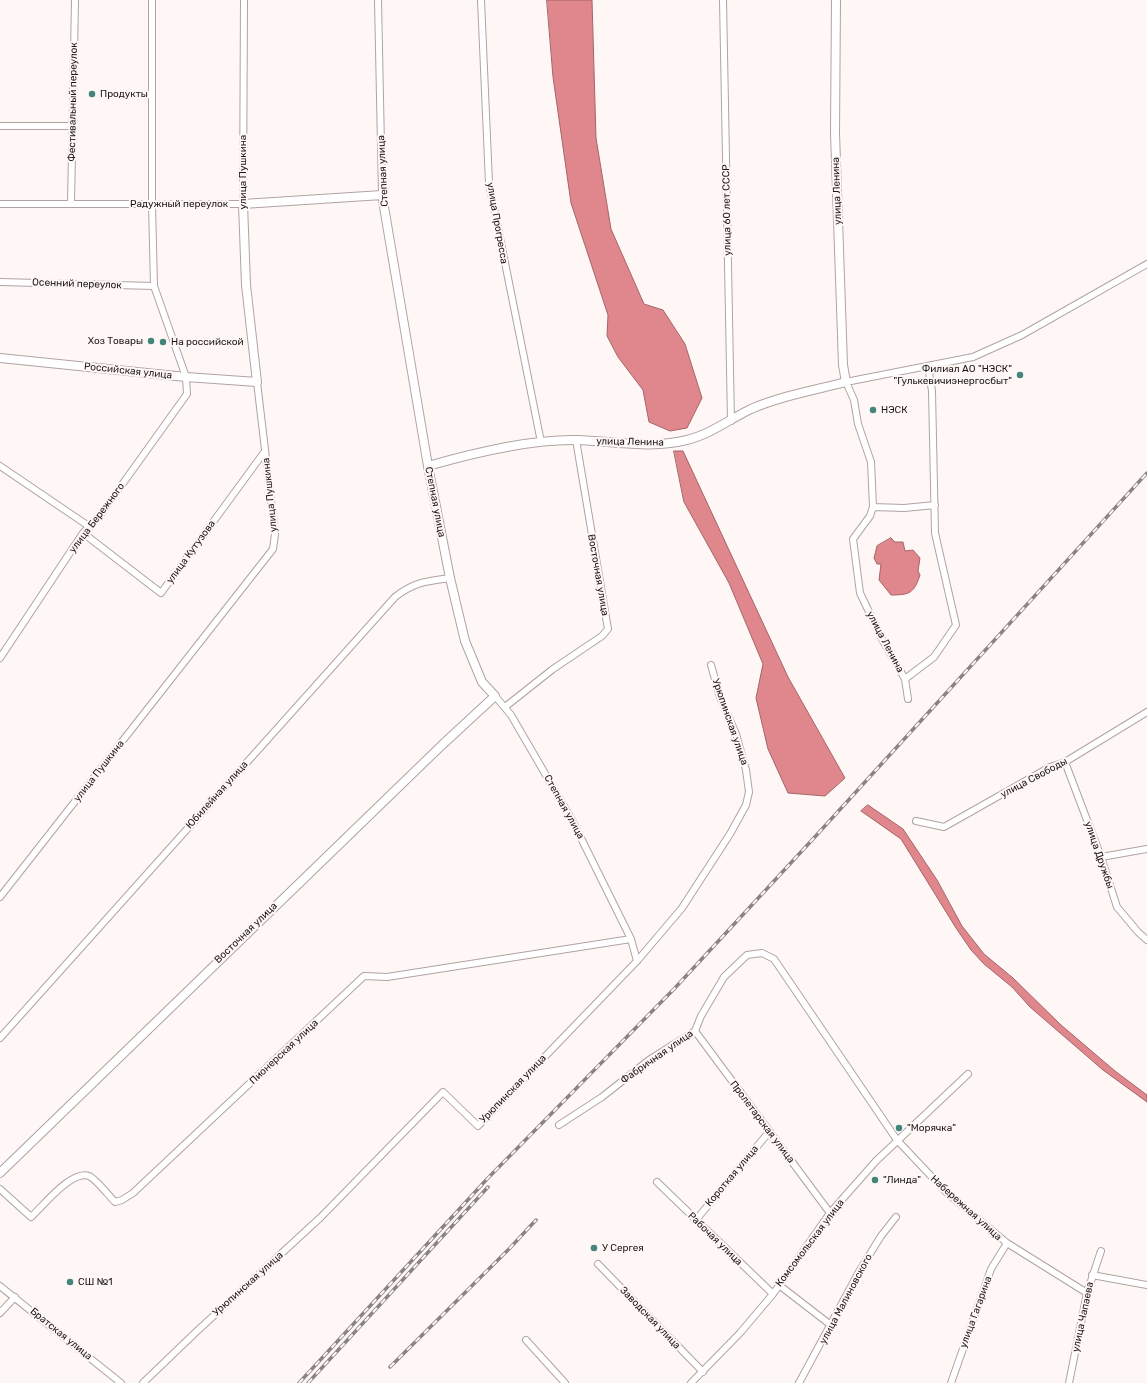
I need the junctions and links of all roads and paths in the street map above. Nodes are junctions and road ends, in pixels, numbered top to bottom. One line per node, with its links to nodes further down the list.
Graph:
1 (74, 0): 9 (street, Фестивальный переулок)
2 (152, 0): 13 (street)
3 (244, 0): 14 (street, улица Пушкина)
4 (378, 0): 10 (street, Степная улица)
5 (481, 0): 25 (street, улица Прогресса)
6 (723, 0): 23 (street, улица 60 лет СССР)
7 (836, 0): 22 (street, улица Ленина)
8 (0, 126): 9 (street)
9 (72, 126): 11 (street, Фестивальный переулок)
10 (382, 195): 14 (street, Радужный переулок); 28 (street, Степная улица)
11 (71, 203): 12 (street, Радужный переулок); 13 (street, Радужный переулок)
12 (0, 204)
13 (152, 204): 14 (street, Радужный переулок); 17 (street)
14 (243, 204): 21 (street, улица Пушкина)
15 (1147, 264): 19 (street, улица Ленина)
16 (0, 282): 17 (street, Осенний переулок)
17 (154, 286): 20 (street)
18 (0, 358): 20 (street, Российская улица)
19 (928, 366): 22 (street, улица Ленина); 29 (street)
20 (186, 377): 21 (street, Российская улица); 31 (street, улица Бережного)
21 (257, 382): 26 (street, улица Пушкина)
22 (846, 382): 23 (street, улица Ленина); 30 (street, улица Ленина)
23 (731, 421): 24 (street, улица Ленина)
24 (576, 440): 25 (street, улица Ленина); 39 (street, Восточная улица)
25 (541, 442): 28 (street, улица Ленина)
26 (265, 452): 32 (street, улица Кутузова); 45 (street, улица Пушкина)
27 (0, 466): 31 (street)
28 (428, 466): 33 (street, Степная улица)
29 (935, 506): 30 (street); 36 (street)
30 (873, 507): 36 (street, улица Ленина)
31 (90, 527): 32 (street, улица Бережного)
32 (84, 533): 34 (street, улица Бережного)
33 (450, 578): 37 (street, Степная улица); 51 (street, Юбилейная улица)
34 (0, 658)
35 (711, 665): 49 (street, Урюпинская улица)
36 (905, 680): 38 (street, улица Ленина)
37 (495, 696): 39 (street, Степная улица); 56 (street, Восточная улица)
38 (908, 698)
39 (505, 707): 46 (street, Степная улица)
40 (1147, 712): 41 (street, улица Свободы)
41 (1066, 762): 42 (street, улица Свободы); 44 (street, улица Дружбы)
42 (916, 821)
43 (1147, 849): 44 (street)
44 (1101, 857): 47 (street, улица Дружбы)
45 (0, 897)
46 (631, 939): 49 (street, Степная улица); 58 (street, Пионерская улица)
47 (1147, 940)
48 (774, 959): 50 (street, Фабричная улица); 55 (street, Набережная улица)
49 (637, 961): 77 (street, Урюпинская улица)
50 (695, 1031): 53 (street, Фабричная улица); 54 (street, Пролетарская улица)
51 (0, 1038)
52 (968, 1074): 55 (street, Комсомольская улица)
53 (559, 1125)
54 (769, 1132): 59 (street, Пролетарская улица); 61 (street, Короткая улица)
55 (897, 1140): 59 (street, Комсомольская улица); 62 (street, Набережная улица)
56 (0, 1172)
57 (657, 1182): 61 (street, Рабочая улица)
58 (0, 1189)
59 (830, 1213): 66 (street, Комсомольская улица)
60 (896, 1217): 73 (street, улица Малиновского)
61 (695, 1221): 70 (street, Рабочая улица)
62 (1007, 1244): 69 (street, Набережная улица); 81 (street, улица Гагарина)
63 (1102, 1251): 65 (street, улица Чапаева)
64 (598, 1264): 75 (street, Заводская улица)
65 (1092, 1275): 67 (street); 69 (street, улица Чапаева)
66 (779, 1285): 70 (street, Комсомольская улица); 73 (street)
67 (1147, 1285)
68 (0, 1286): 71 (street, Братская улица)
69 (1087, 1293): 82 (street, улица Чапаева)
70 (773, 1294): 75 (street, Комсомольская улица)
71 (15, 1297): 72 (street); 76 (street, Братская улица)
72 (0, 1314)
73 (832, 1326): 80 (street, улица Малиновского)
74 (526, 1340): 78 (street)
75 (703, 1372): 79 (street, Комсомольская улица)
76 (121, 1383)
77 (143, 1383)
78 (565, 1383)
79 (691, 1383)
80 (800, 1383)
81 (951, 1383)
82 (1069, 1383)

